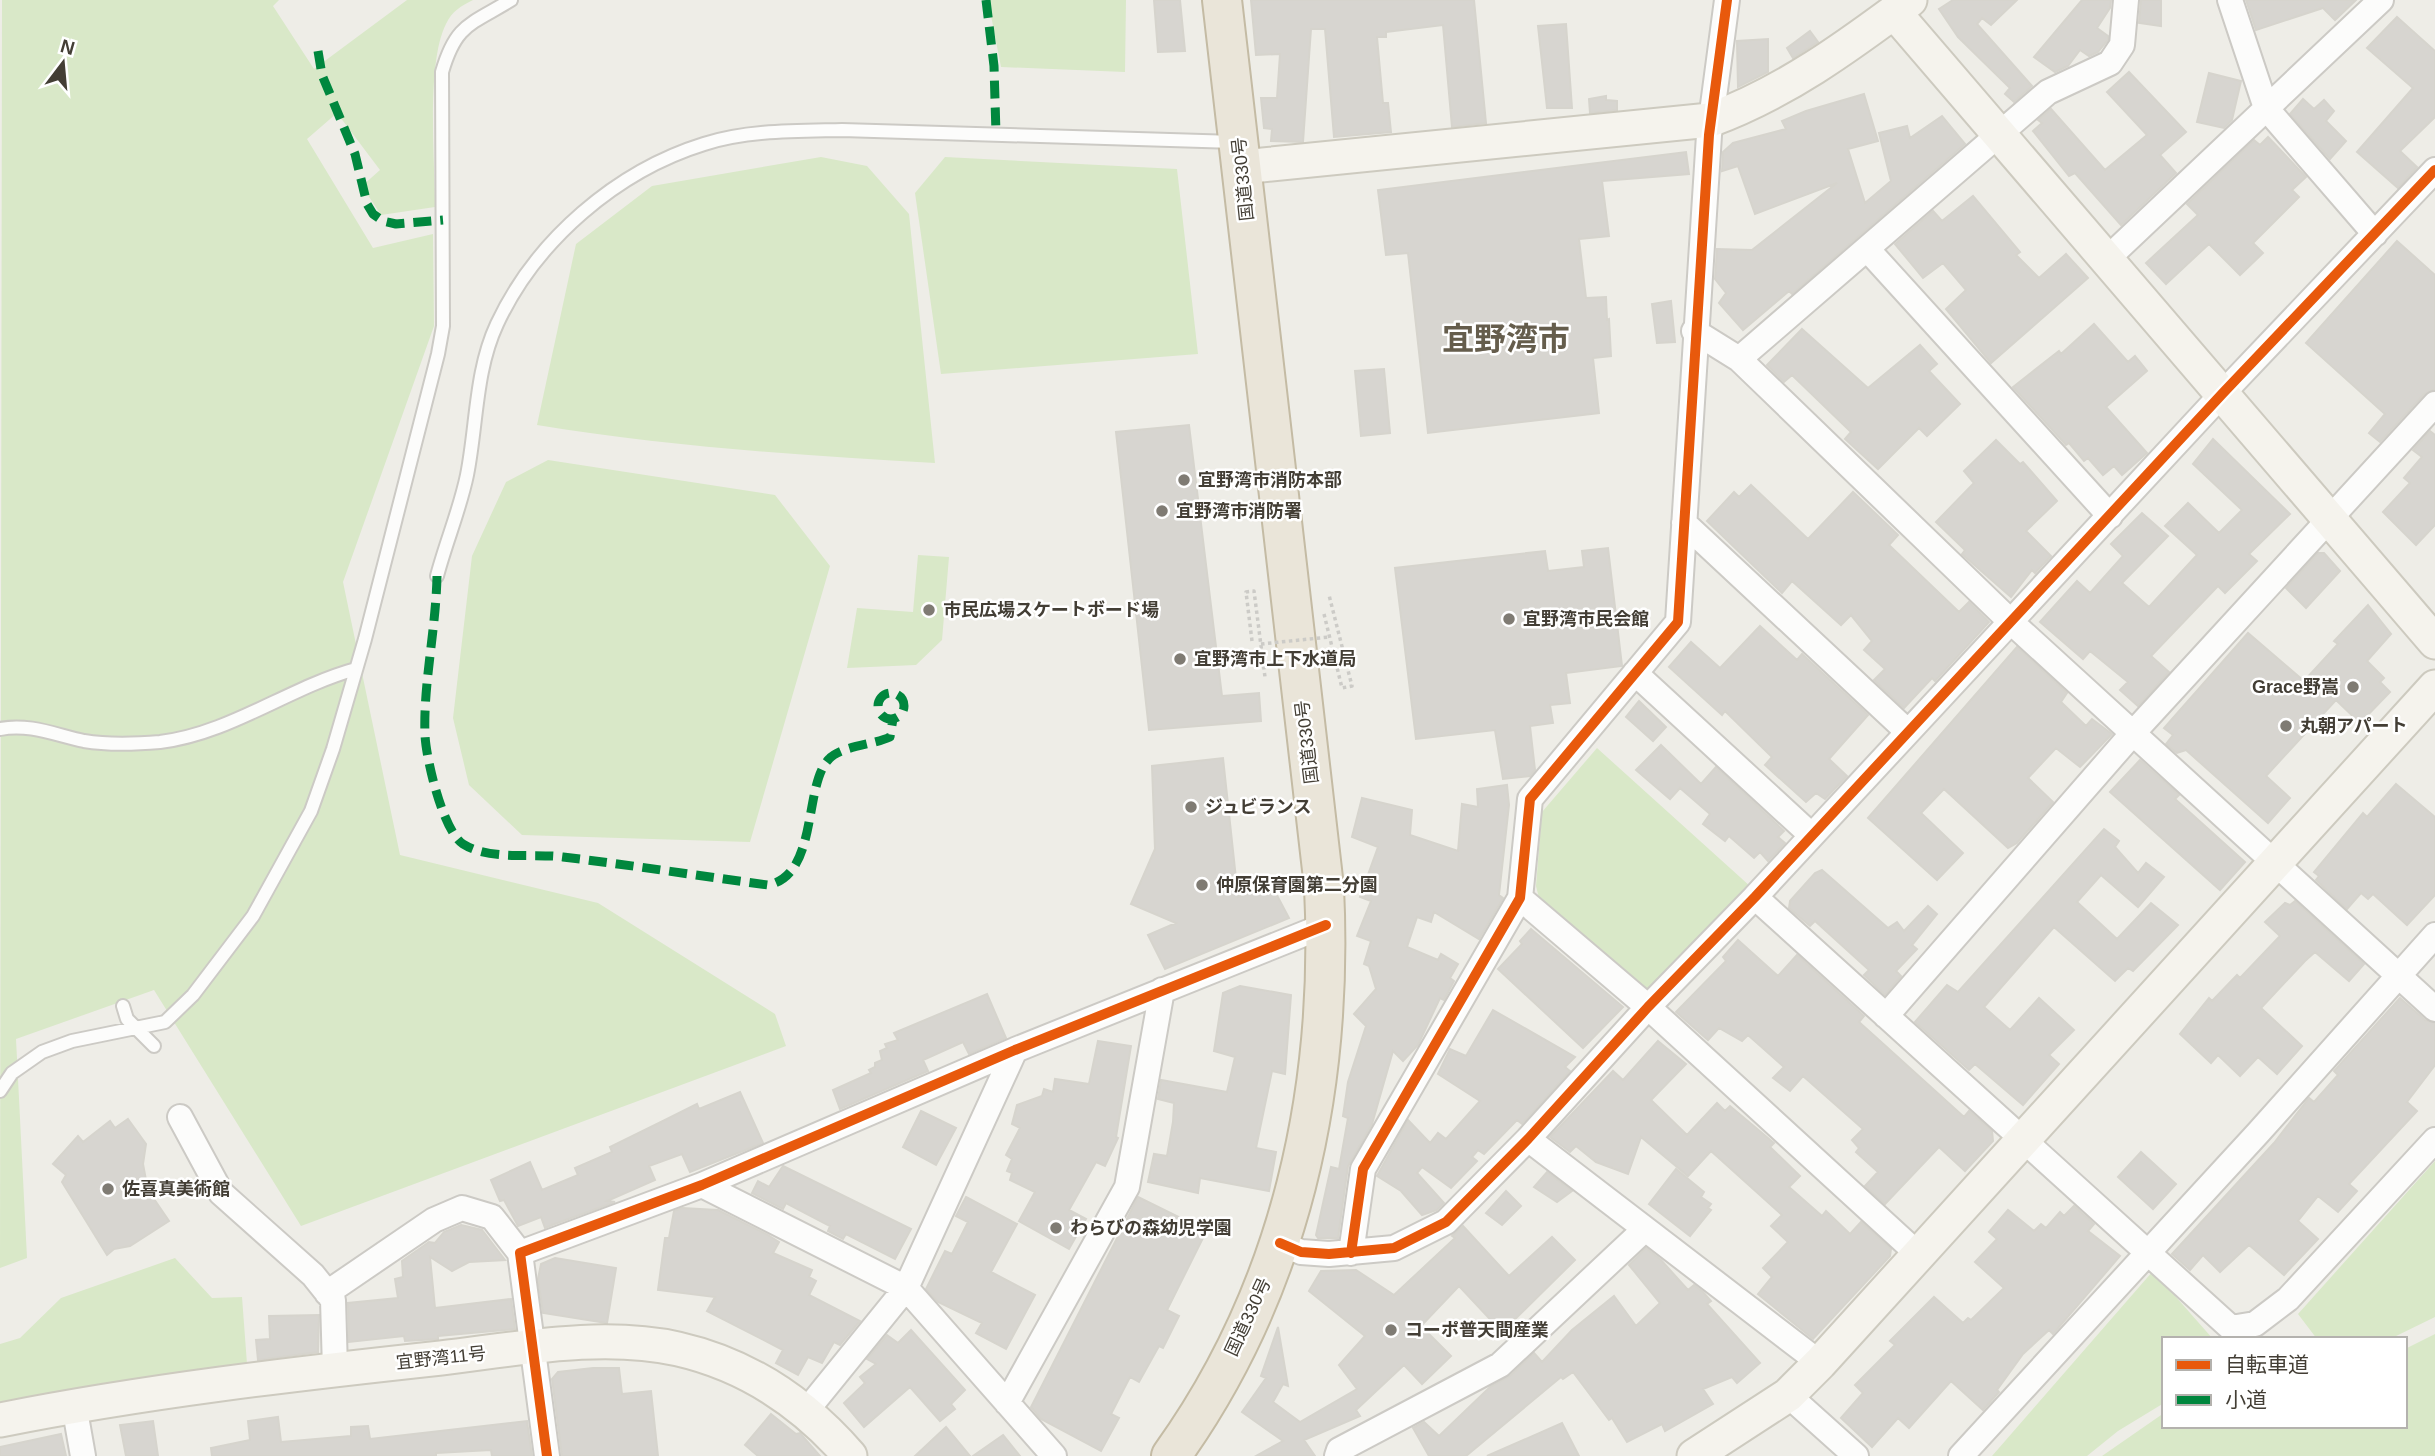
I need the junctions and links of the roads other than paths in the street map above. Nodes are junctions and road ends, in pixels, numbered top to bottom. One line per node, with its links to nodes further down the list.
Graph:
1 (511, 0): 26 (lane)
2 (1222, 0): 11 (highway, 国道330号)
3 (1727, 0): 9 (street)
4 (2126, 0): 10 (street)
5 (2230, 0): 8 (street)
6 (2381, 0): 8 (street)
7 (1902, 6): 9 (street); 10 (street)
8 (2266, 108): 13 (street); 15 (street)
9 (1710, 120): 11 (street); 16 (street)
10 (1998, 134): 14 (street); 15 (street)
11 (1240, 154): 23 (lane); 36 (highway, 国道330号)
12 (2435, 170): 13 (street)
13 (2375, 233): 18 (street)
14 (1868, 250): 17 (street); 20 (street)
15 (2107, 259): 18 (street)
16 (1694, 331): 17 (street); 22 (street)
17 (1739, 359): 24 (street)
18 (2223, 393): 20 (street); 21 (street)
19 (2435, 404): 21 (street)
20 (2110, 516): 24 (street)
21 (2331, 518): 25 (street); 31 (street)
22 (1684, 523): 27 (street); 30 (street)
23 (437, 576)
24 (2010, 621): 30 (street); 31 (street)
25 (2435, 642)
26 (356, 669): 29 (lane); 44 (lane)
27 (1635, 673): 32 (street); 35 (street)
28 (2435, 687): 33 (street)
29 (0, 729)
30 (1908, 732): 32 (street)
31 (2133, 733): 33 (street); 43 (street)
32 (1810, 834): 34 (street)
33 (2273, 863): 38 (street); 50 (street)
34 (1755, 897): 41 (street); 43 (street)
35 (1520, 898): 41 (street); 57 (street)
36 (1326, 925): 39 (street); 54 (highway, 国道330号)
37 (2435, 935): 38 (street)
38 (2398, 976): 42 (street); 55 (street)
39 (1162, 990): 46 (street); 65 (street)
40 (123, 1006): 44 (lane)
41 (1648, 1007): 49 (street); 58 (street)
42 (2435, 1009)
43 (1886, 1016): 50 (street)
44 (135, 1029): 45 (lane); 47 (lane)
45 (154, 1046)
46 (1015, 1050): 52 (street); 59 (street)
47 (0, 1091)
48 (180, 1117): 60 (street)
49 (1528, 1139): 53 (street); 57 (street)
50 (2023, 1140): 55 (street); 58 (street)
51 (2435, 1140): 55 (street)
52 (702, 1185): 56 (street); 59 (street)
53 (1645, 1229): 62 (street); 74 (street)
54 (1280, 1243): 57 (street); 73 (highway, 国道330号)
55 (2148, 1251): 77 (street)
56 (520, 1253): 60 (street); 61 (street)
57 (1351, 1253)
58 (1919, 1255): 62 (street)
59 (906, 1288): 65 (street); 67 (street)
60 (327, 1293): 63 (street)
61 (532, 1348): 63 (street, 宜野湾11号); 67 (street, 宜野湾11号); 70 (street)
62 (1820, 1363): 64 (street)
63 (335, 1369): 66 (street, 宜野湾11号)
64 (1788, 1395): 75 (street); 76 (street)
65 (1007, 1403): 72 (street)
66 (74, 1405): 68 (street, 宜野湾11号); 69 (street)
67 (807, 1410): 71 (street, 宜野湾11号)
68 (0, 1420)
69 (83, 1456)
70 (547, 1456)
71 (850, 1456)
72 (1054, 1456)
73 (1171, 1456)
74 (1337, 1456)
75 (1695, 1456)
76 (1856, 1456)
77 (1961, 1456)

